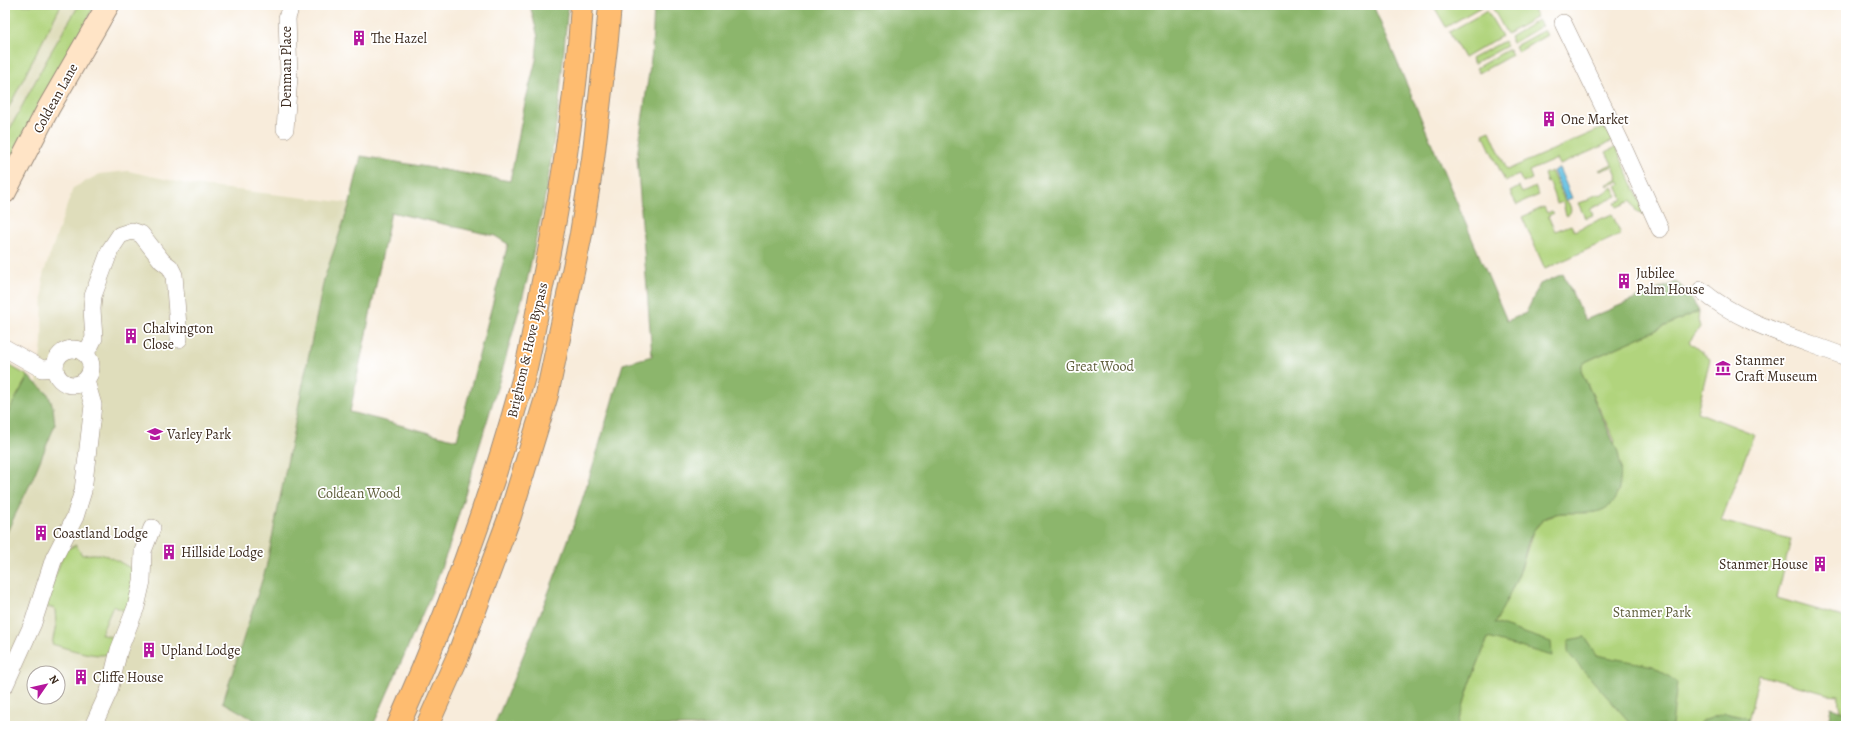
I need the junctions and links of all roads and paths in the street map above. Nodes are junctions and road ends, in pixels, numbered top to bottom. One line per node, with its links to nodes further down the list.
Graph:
1 (108, 5): 7 (street, Coldean Lane)
2 (291, 5): 6 (street, Denman Place)
3 (582, 5): 19 (highway, Brighton & Hove Bypass)
4 (610, 5): 20 (highway, Brighton & Hove Bypass)
5 (1563, 22): 8 (street)
6 (285, 129)
7 (5, 192)
8 (1660, 229)
9 (1701, 290): 13 (street)
10 (179, 339): 12 (street)
11 (5, 348): 14 (street)
12 (84, 353): 14 (street); 15 (street)
13 (1846, 356)
14 (55, 368): 15 (street)
15 (86, 381): 17 (street)
16 (152, 528): 18 (street)
17 (6, 683)
18 (93, 726)
19 (398, 726)
20 (427, 726)

